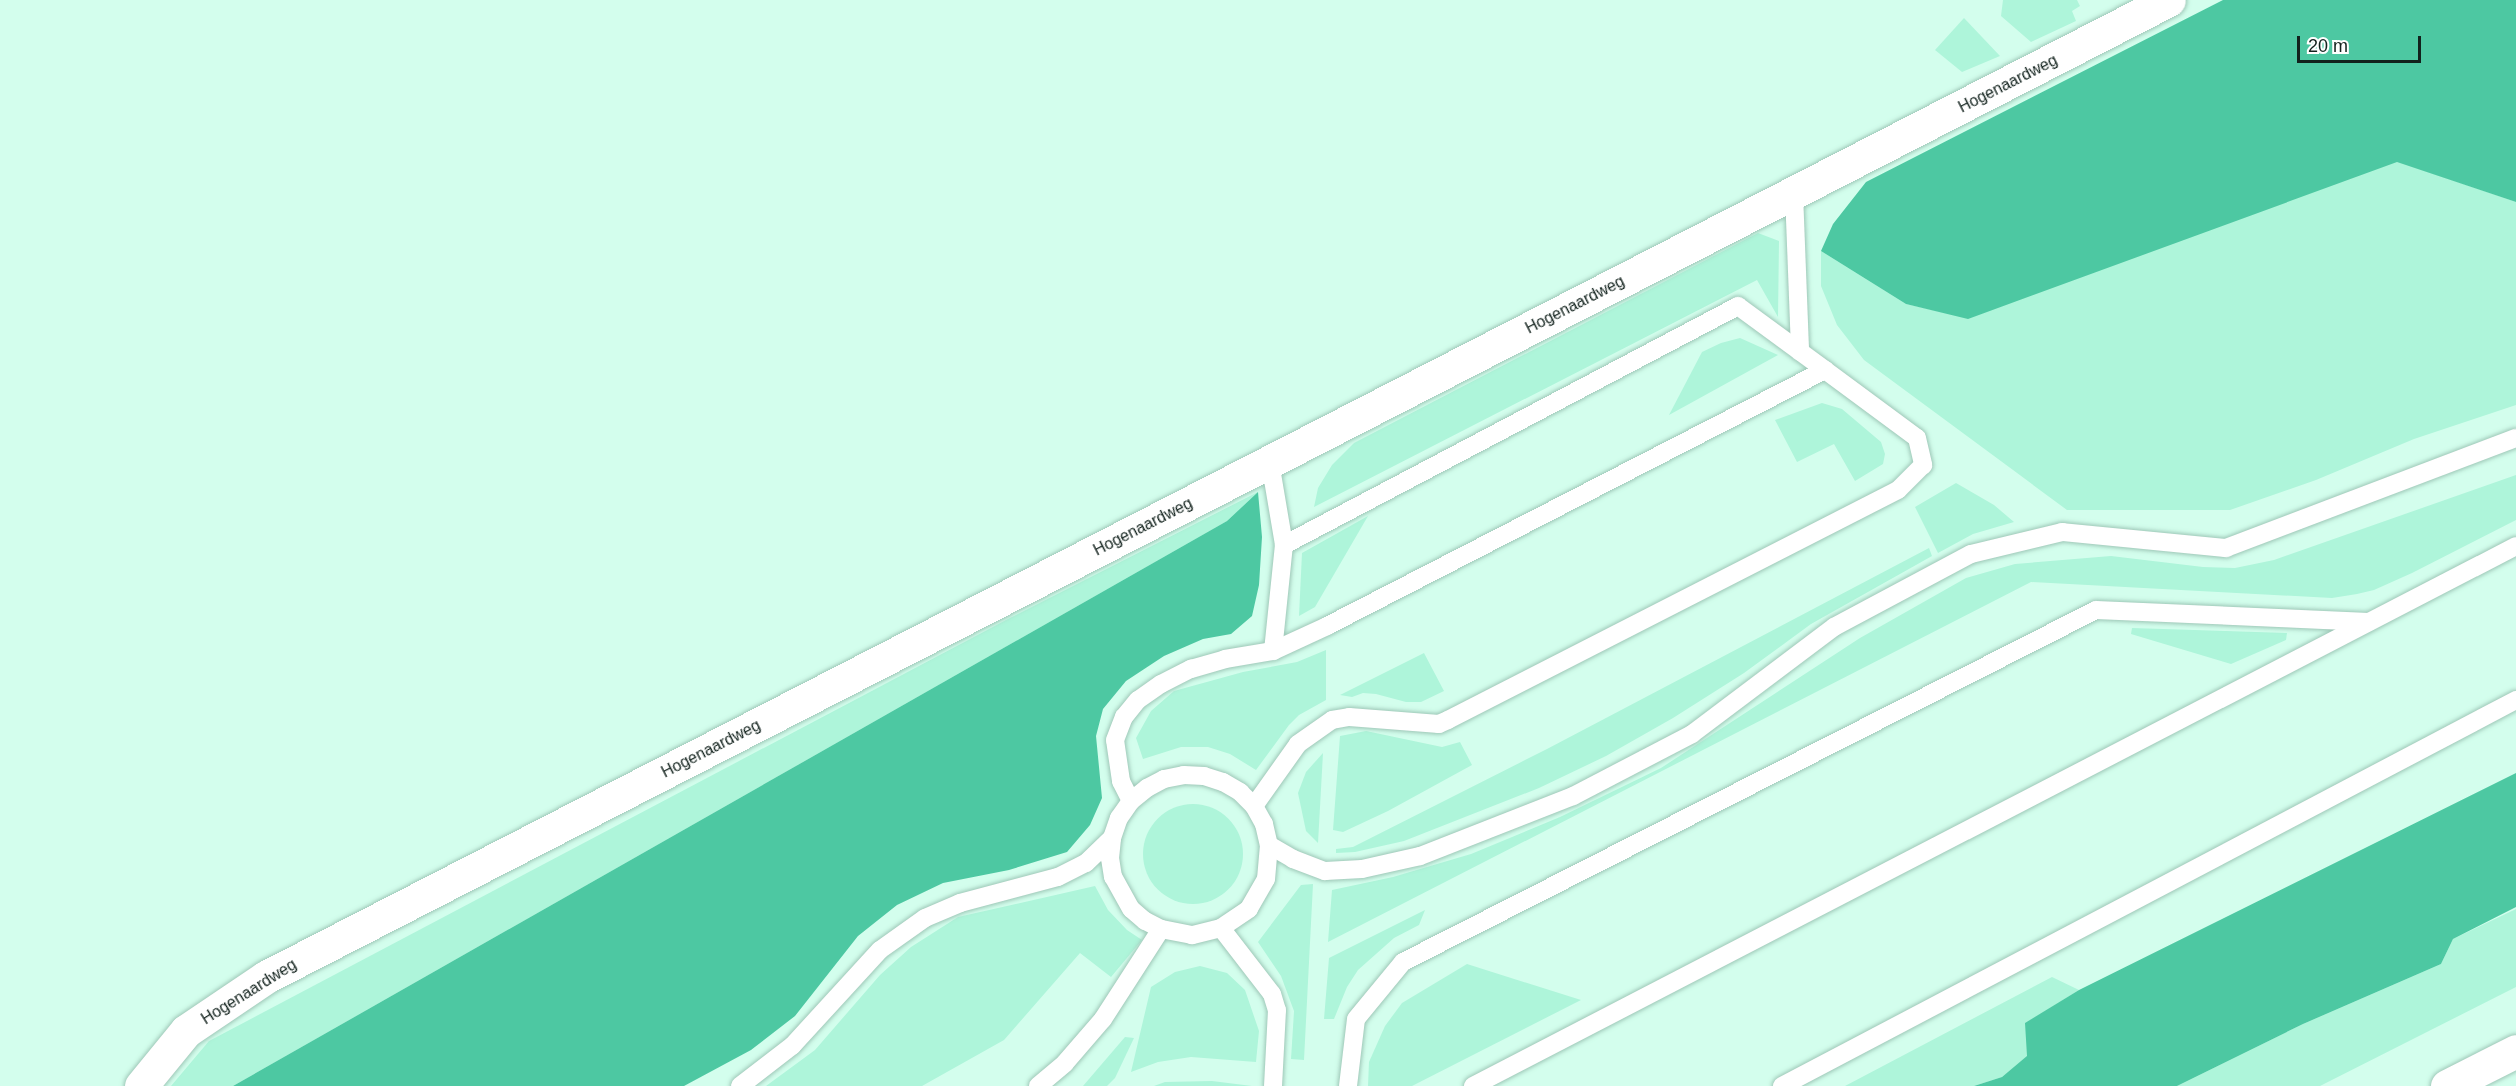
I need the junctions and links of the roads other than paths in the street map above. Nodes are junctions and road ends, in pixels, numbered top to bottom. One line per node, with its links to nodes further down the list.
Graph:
1 (2169, 0): 2 (main road, Hogenaardweg)
2 (1794, 193): 3 (lane); 6 (main road, Hogenaardweg)
3 (1800, 352): 4 (lane); 7 (lane)
4 (1825, 370): 10 (lane); 13 (lane)
5 (2516, 438): 15 (lane)
6 (1270, 462): 7 (lane); 19 (main road, Hogenaardweg)
7 (1284, 545): 10 (lane)
8 (2516, 546): 9 (lane)
9 (2369, 622): 23 (lane); 24 (lane)
10 (1273, 651): 12 (lane)
11 (2516, 700): 25 (lane)
12 (1131, 801): 13 (lane); 14 (lane)
13 (1254, 806): 15 (lane)
14 (1112, 838): 17 (lane); 20 (lane)
15 (1269, 845): 16 (lane)
16 (1221, 928): 17 (lane); 22 (lane)
17 (1161, 929): 21 (lane)
18 (2516, 1051): 26 (main road)
19 (141, 1086)
20 (740, 1086)
21 (1038, 1086)
22 (1273, 1086)
23 (1348, 1086)
24 (1473, 1086)
25 (1782, 1086)
26 (2447, 1086)

